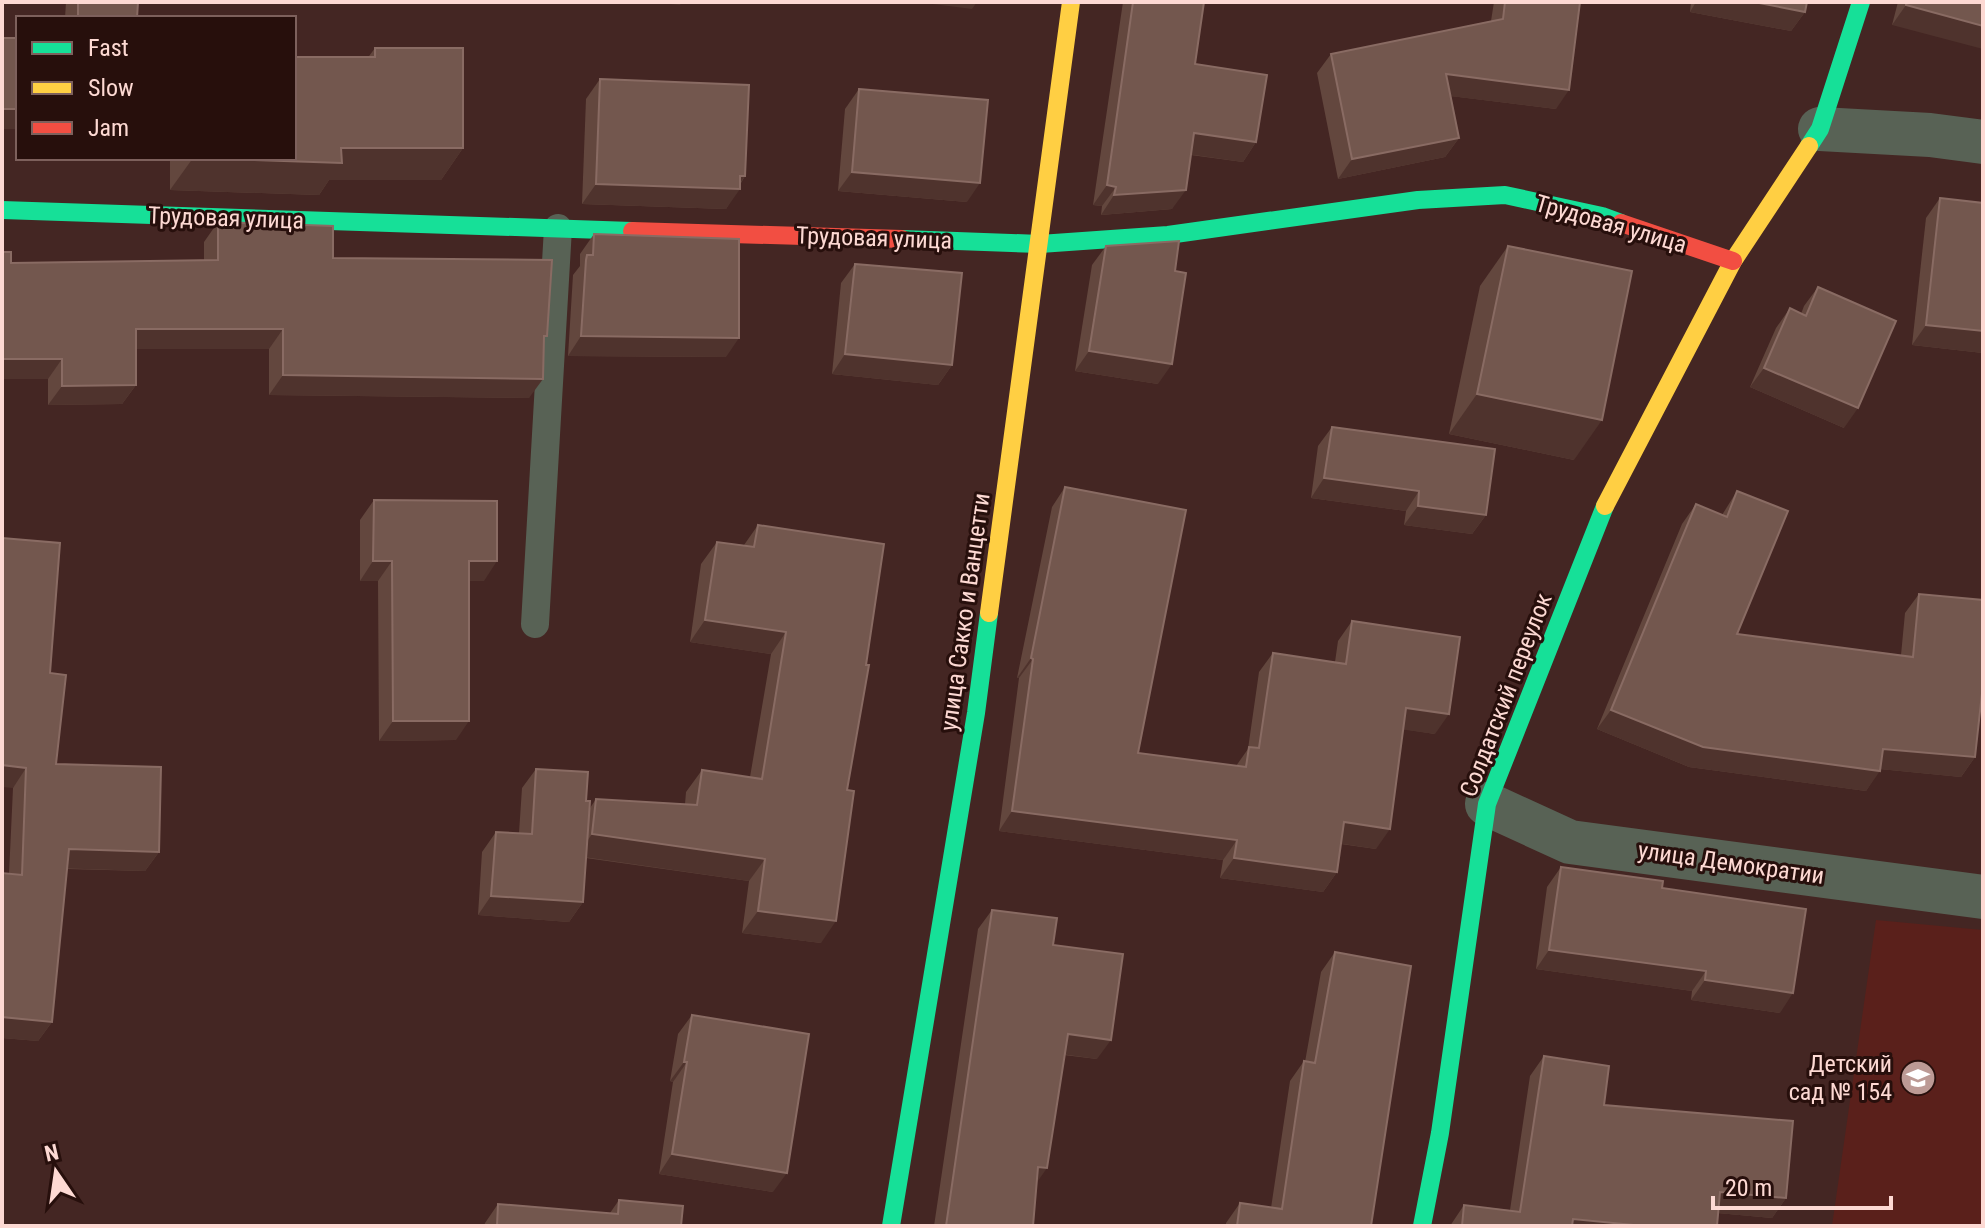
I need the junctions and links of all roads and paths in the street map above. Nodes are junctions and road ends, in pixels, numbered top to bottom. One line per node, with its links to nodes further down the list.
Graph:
1 (1071, 2): 7 (street, улица Сакко и Ванцетти)
2 (1861, 2): 3 (street, Солдатский переулок)
3 (1820, 129): 4 (street); 8 (street, Солдатский переулок)
4 (1983, 142)
5 (2, 210): 6 (street, Трудовая улица)
6 (558, 228): 7 (street, Трудовая улица); 9 (lane)
7 (1040, 244): 8 (street, Трудовая улица); 12 (street, улица Сакко и Ванцетти)
8 (1733, 261): 10 (street, Солдатский переулок)
9 (535, 624)
10 (1487, 804): 11 (street, улица Демократии); 13 (street, Солдатский переулок)
11 (1983, 897)
12 (891, 1226)
13 (1422, 1226)

